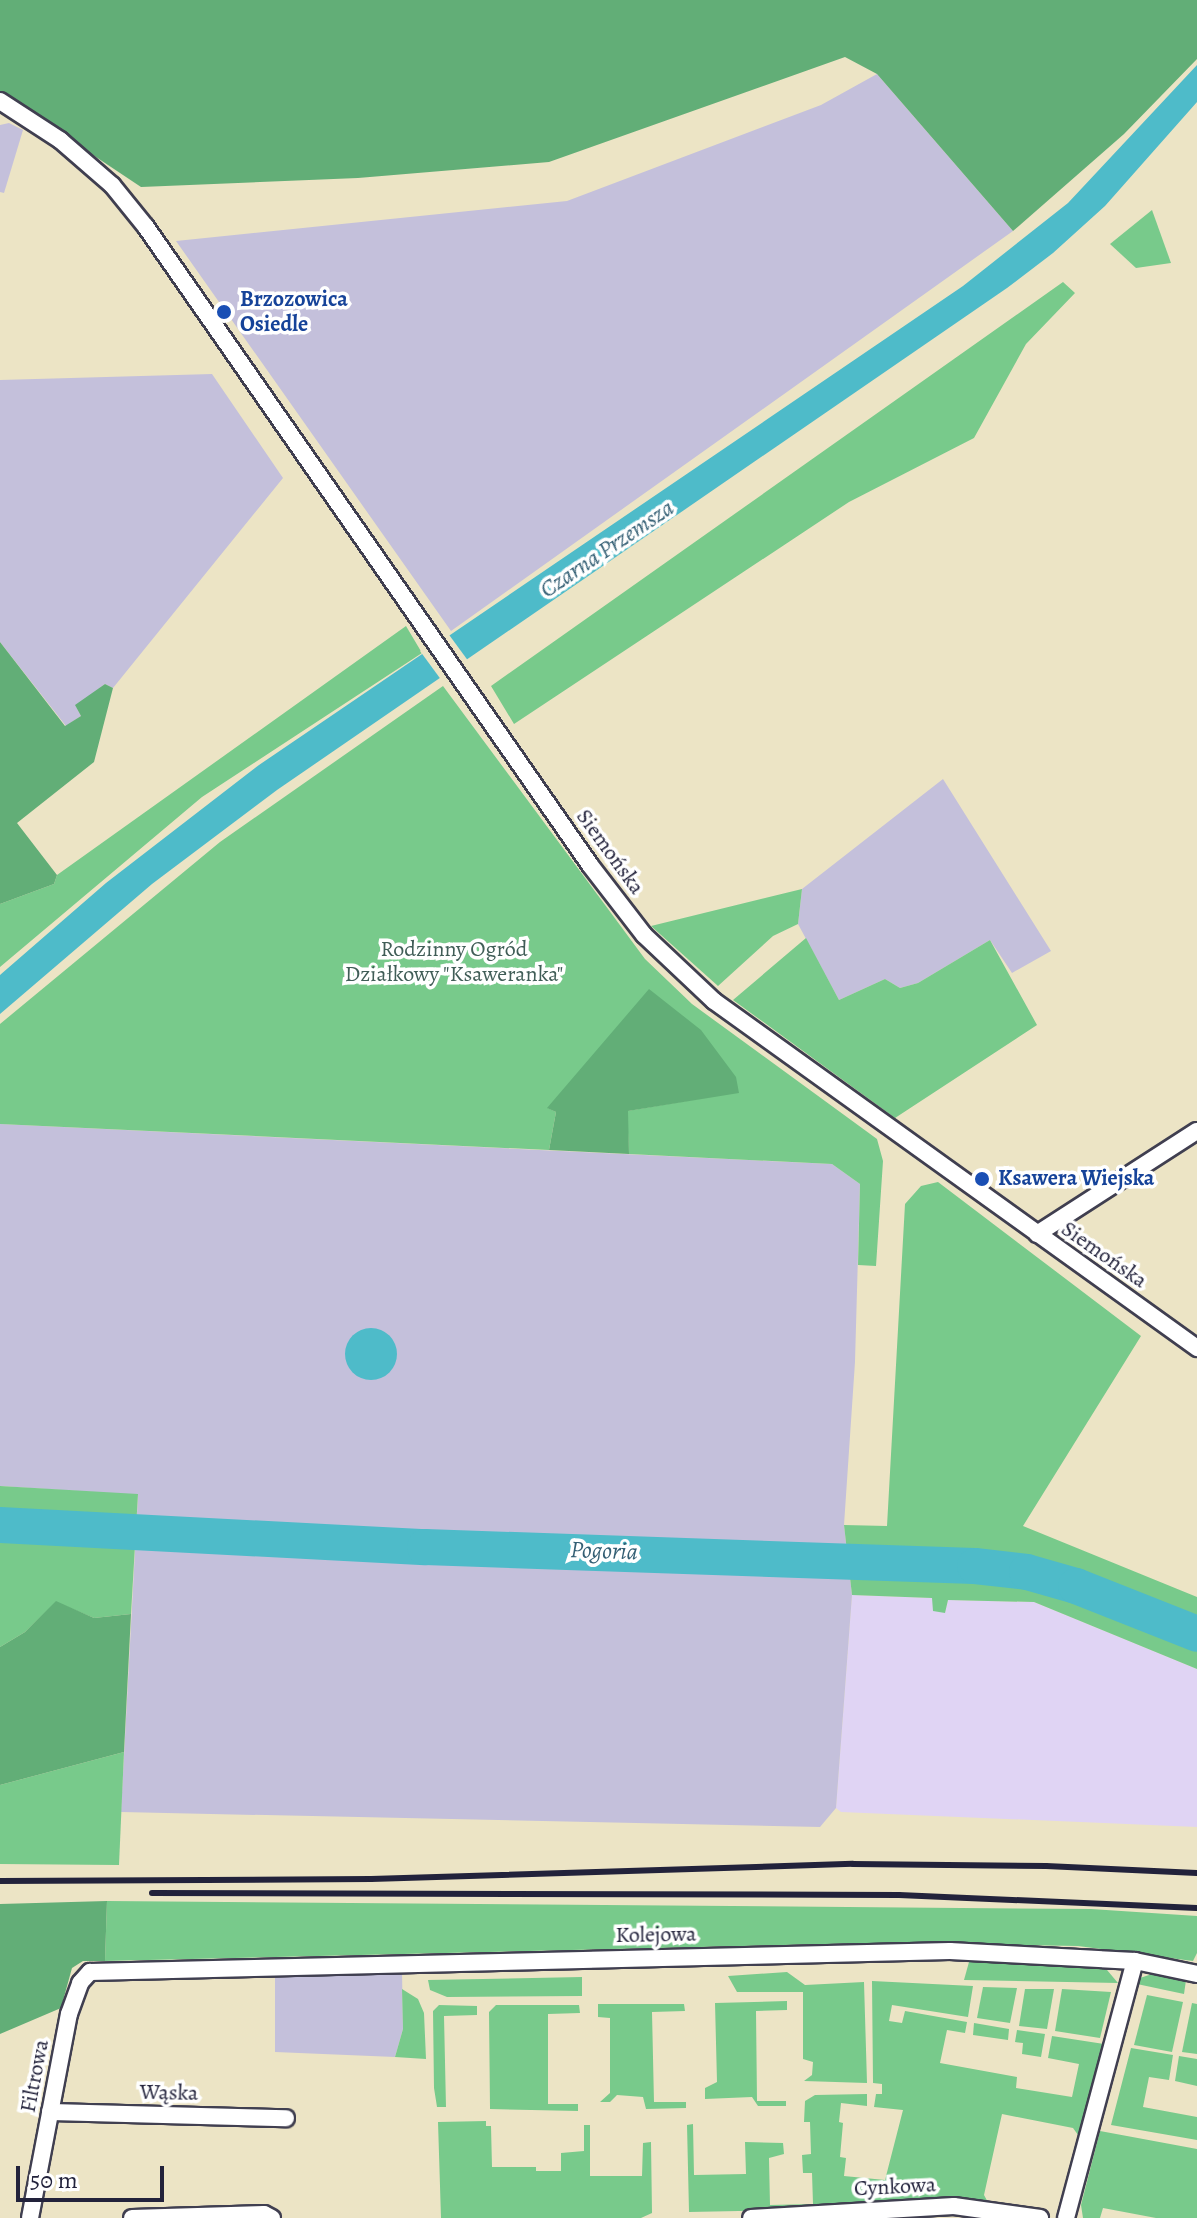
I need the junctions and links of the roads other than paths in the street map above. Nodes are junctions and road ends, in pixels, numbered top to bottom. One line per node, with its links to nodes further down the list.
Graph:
1 (0, 101): 3 (street, Siemońska)
2 (1197, 1131): 3 (street)
3 (1037, 1234): 4 (street, Siemońska)
4 (1197, 1348)
5 (1135, 1961): 6 (street, Kolejowa); 7 (street, Kolejowa); 15 (street)
6 (114, 1969): 8 (street, Filtrowa)
7 (1197, 1974)
8 (50, 2112): 9 (street, Wąska); 10 (street, Filtrowa)
9 (286, 2118)
10 (30, 2218)
11 (132, 2218): 12 (street)
12 (272, 2218)
13 (751, 2218): 14 (street, Cynkowa)
14 (1040, 2218)
15 (1066, 2218)

